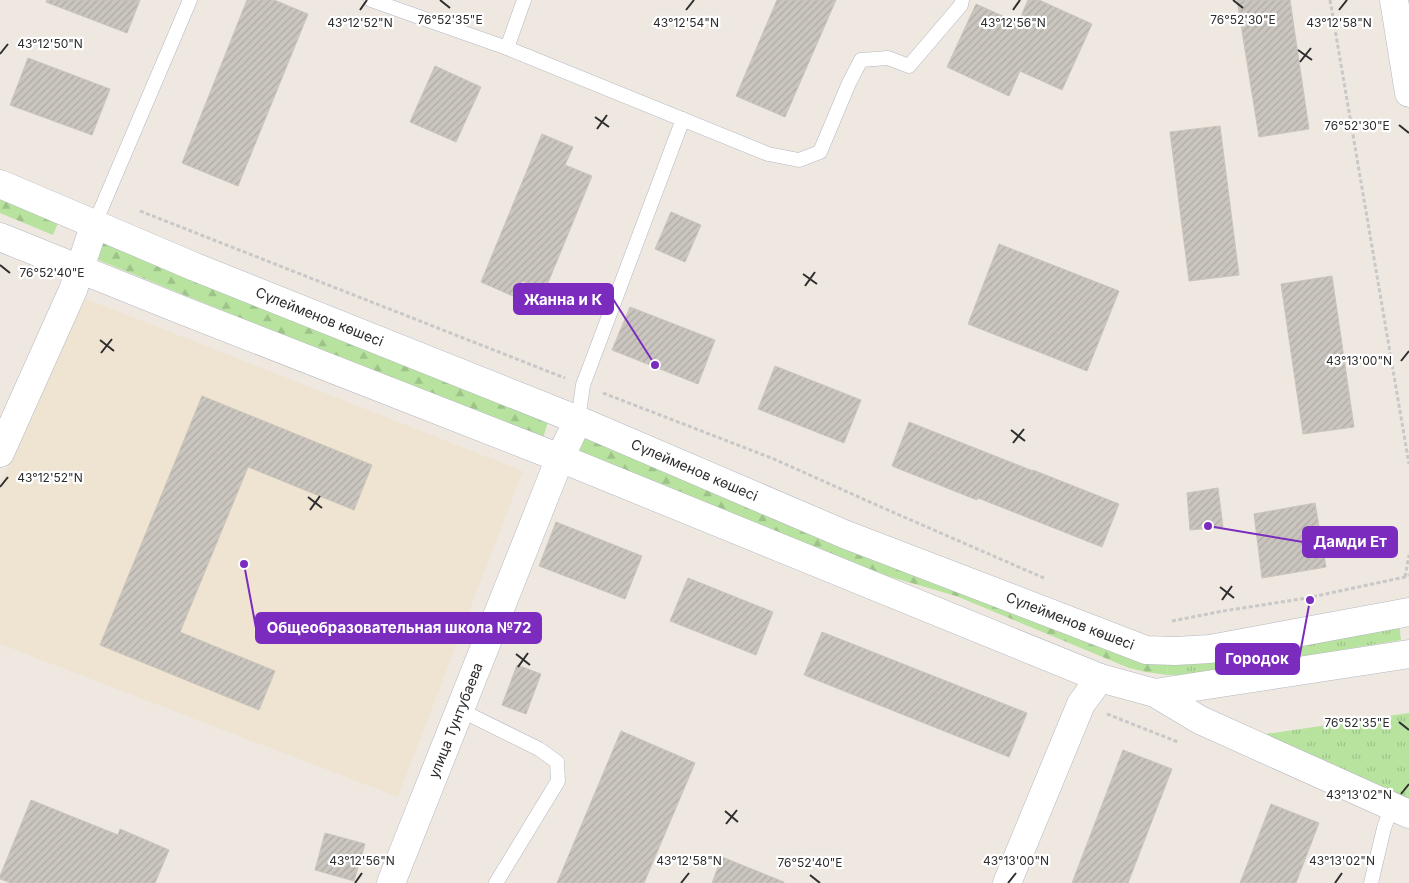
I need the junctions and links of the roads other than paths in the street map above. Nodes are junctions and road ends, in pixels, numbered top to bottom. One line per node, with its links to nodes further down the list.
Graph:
1 (190, 0): 10 (lane)
2 (371, 0): 6 (lane)
3 (524, 0): 6 (lane)
4 (962, 0): 8 (lane)
5 (1394, 0): 7 (street)
6 (507, 48): 8 (lane)
7 (1409, 94)
8 (682, 119): 13 (lane)
9 (0, 184): 10 (street, Сүлейменов көшесі)
10 (95, 223): 12 (street); 13 (street, Сүлейменов көшесі)
11 (0, 237): 12 (street)
12 (79, 268): 14 (street); 15 (street)
13 (578, 420): 15 (street, улица Тунтубаева); 16 (street, Сүлейменов көшесі)
14 (2, 443)
15 (560, 458): 18 (street); 20 (street, улица Тунтубаева)
16 (1409, 612)
17 (1409, 654): 19 (street)
18 (1100, 678): 19 (street); 24 (street)
19 (1155, 693): 21 (street)
20 (460, 710): 22 (street, улица Тунтубаева); 23 (lane)
21 (1401, 810): 25 (lane)
22 (391, 883)
23 (496, 883)
24 (1007, 883)
25 (1371, 883)

